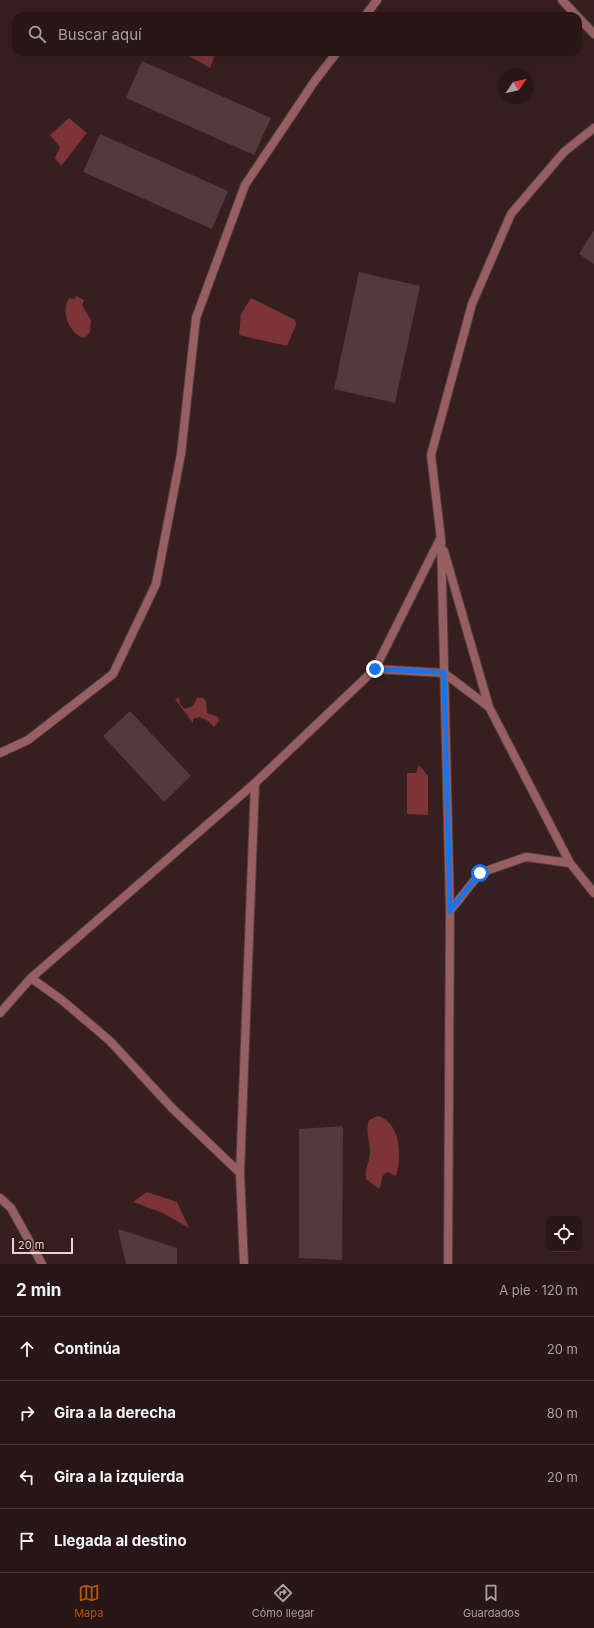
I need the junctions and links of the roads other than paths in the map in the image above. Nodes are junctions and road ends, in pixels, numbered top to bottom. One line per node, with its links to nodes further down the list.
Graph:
1 (377, 0): 3 (street)
2 (562, 0): 4 (street)
3 (368, 12)
4 (573, 12)
5 (582, 21): 6 (street)
6 (594, 34)
7 (334, 56): 13 (street)
8 (594, 128): 9 (street)
9 (441, 539): 10 (street); 11 (street); 12 (street)
10 (375, 669): 11 (street); 14 (street)
11 (444, 672): 12 (street); 17 (street)
12 (489, 707): 15 (street)
13 (0, 753)
14 (255, 783): 18 (street); 20 (street)
15 (570, 863): 16 (street); 17 (street)
16 (594, 893)
17 (450, 911): 24 (street)
18 (31, 978): 19 (street); 20 (street)
19 (0, 1014)
20 (240, 1173): 23 (street)
21 (0, 1198): 22 (street)
22 (42, 1264)
23 (244, 1264)
24 (448, 1264)

